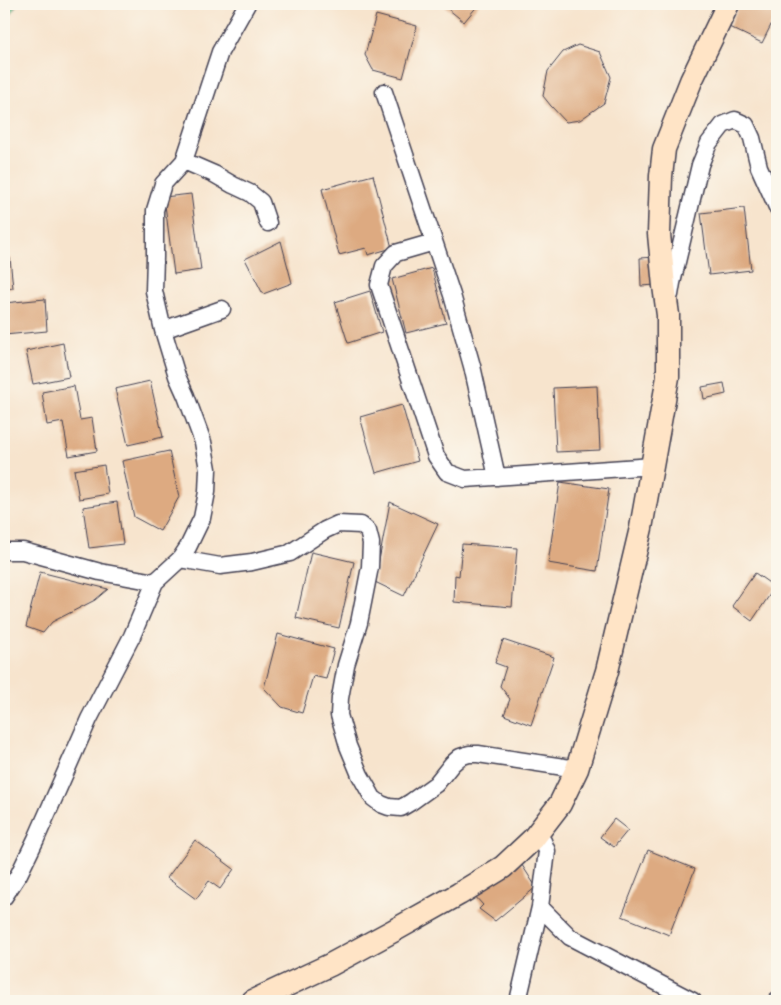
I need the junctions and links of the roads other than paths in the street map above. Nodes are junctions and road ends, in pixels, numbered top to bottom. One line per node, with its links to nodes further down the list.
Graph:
1 (247, 4): 4 (street)
2 (728, 4): 9 (main road)
3 (384, 92): 7 (street)
4 (184, 161): 6 (street); 10 (street)
5 (777, 207): 9 (street)
6 (268, 223)
7 (434, 242): 12 (street); 12 (street)
8 (222, 309): 10 (street)
9 (668, 314): 11 (main road)
10 (162, 330): 14 (street)
11 (653, 466): 12 (street); 16 (main road)
12 (497, 477)
13 (4, 551): 15 (street)
14 (180, 559): 15 (street); 16 (street)
15 (155, 582): 18 (street)
16 (577, 769): 17 (main road)
17 (533, 839): 19 (street); 20 (main road)
18 (4, 896)
19 (540, 907): 21 (street); 22 (street)
20 (253, 1001)
21 (518, 1001)
22 (693, 1001)

